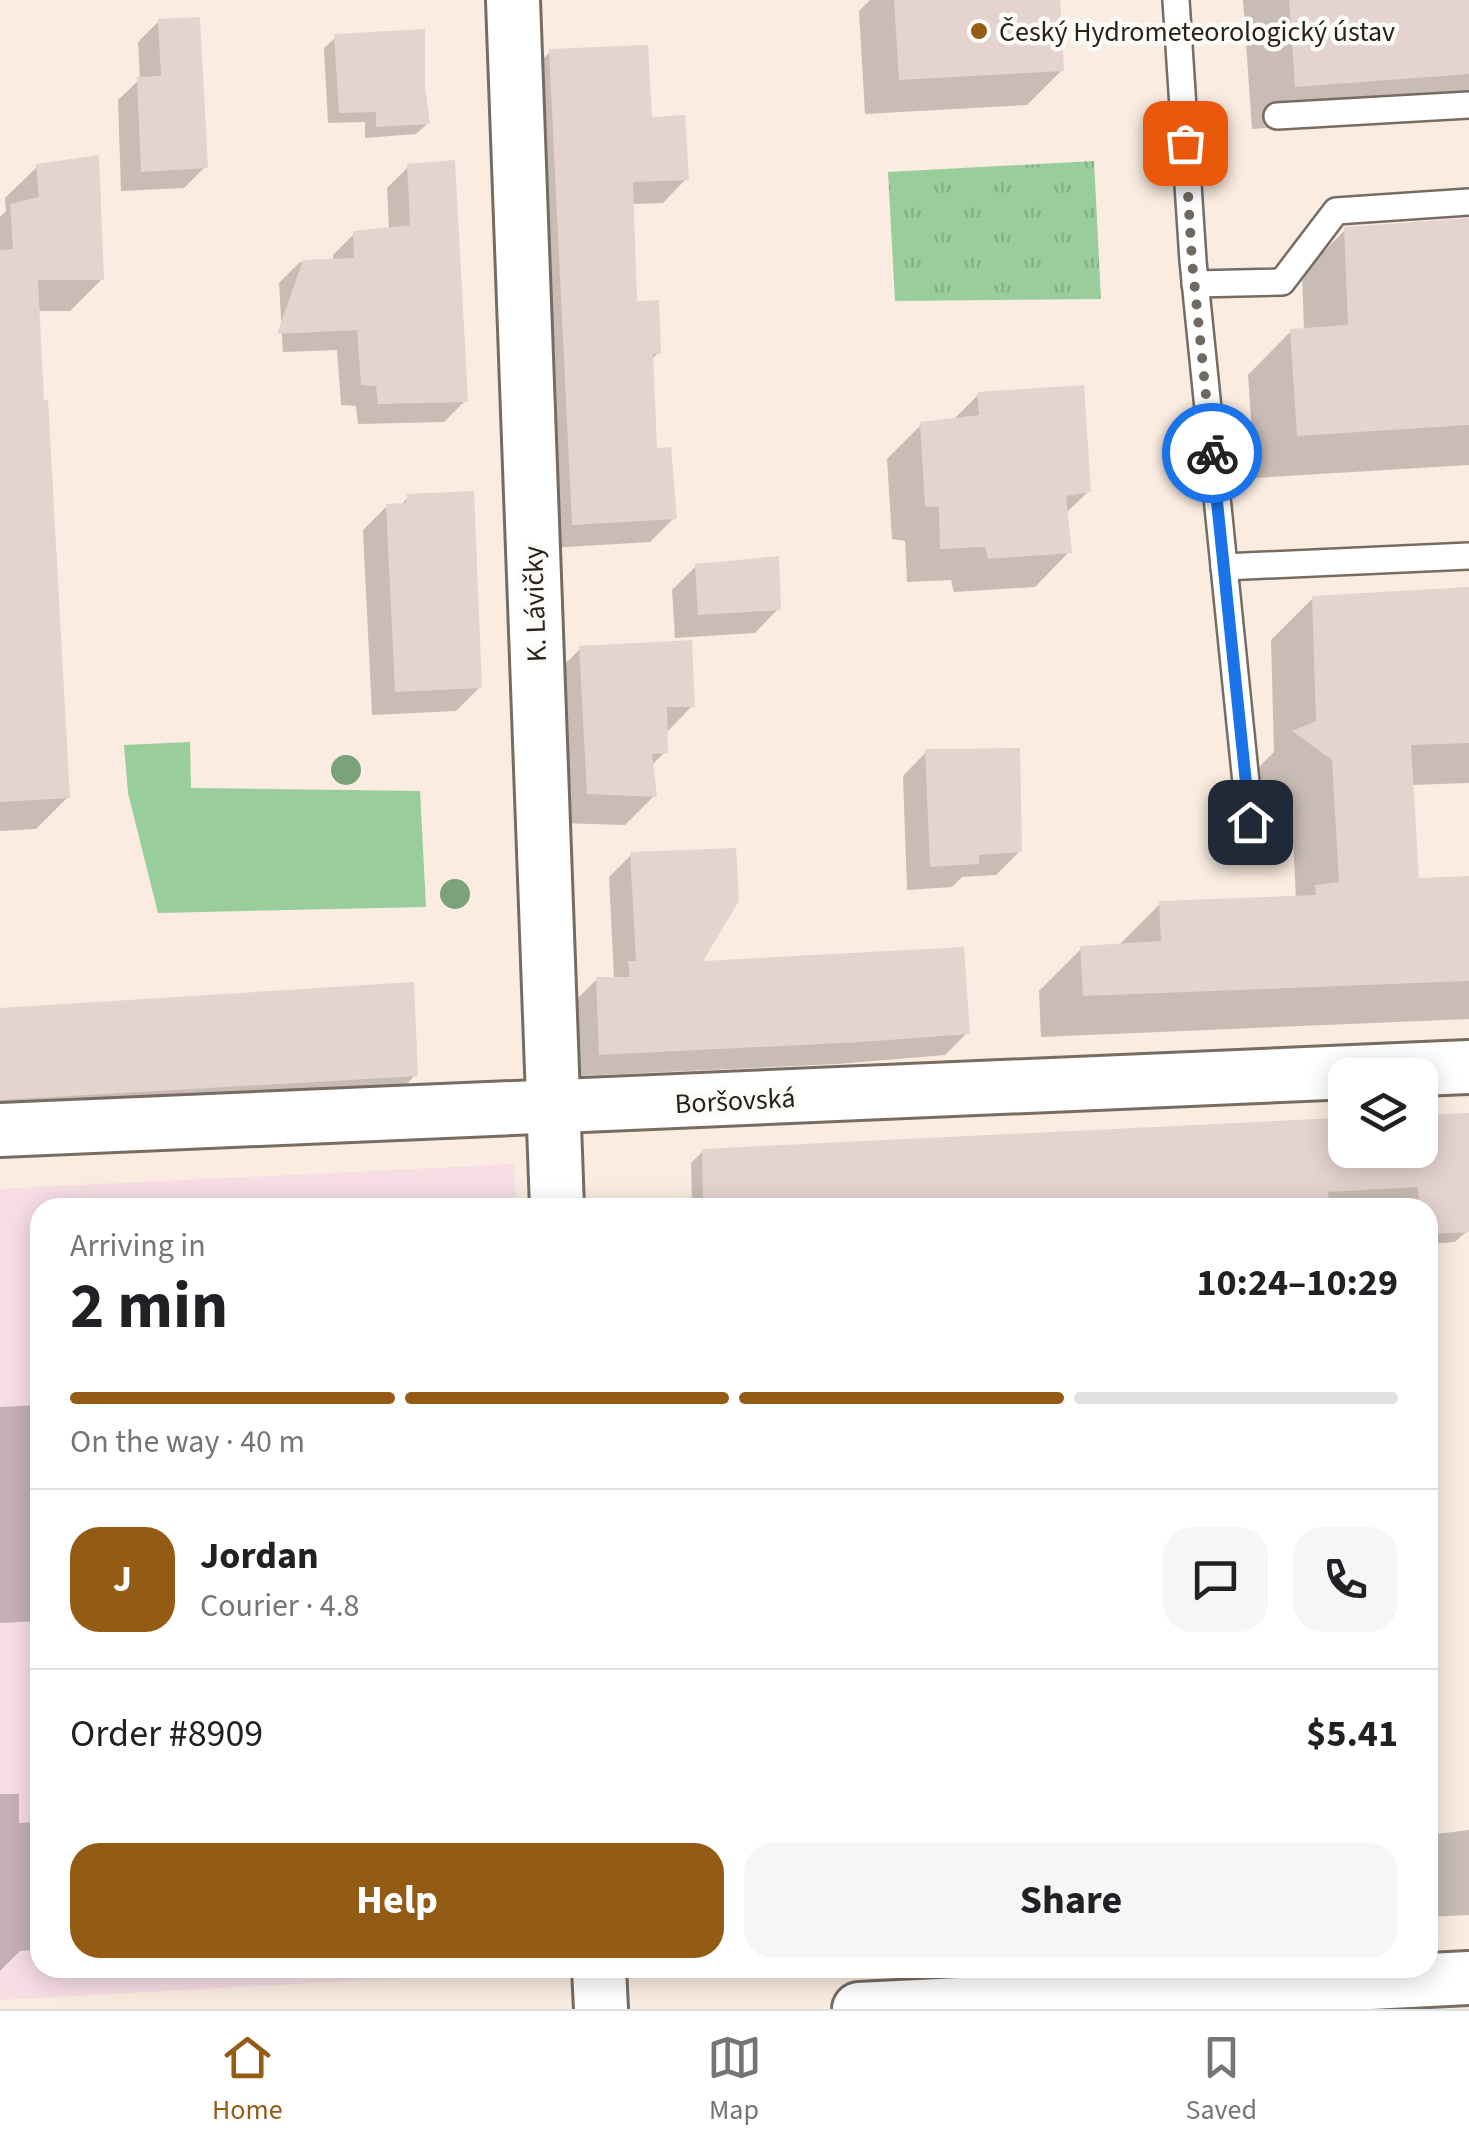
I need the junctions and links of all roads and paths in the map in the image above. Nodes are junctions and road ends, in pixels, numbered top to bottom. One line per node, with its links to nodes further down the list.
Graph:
1 (513, 0): 11 (street, K. Lávičky)
2 (1176, 0): 6 (lane)
3 (1469, 105): 4 (lane)
4 (1277, 116)
5 (1469, 202): 6 (lane)
6 (1195, 284): 8 (lane)
7 (1469, 556): 8 (lane)
8 (1224, 567): 9 (lane)
9 (1250, 822)
10 (1469, 1067): 11 (street, Boršovská)
11 (551, 1108): 12 (street, Boršovská); 13 (street, K. Lávičky)
12 (0, 1130)
13 (556, 1198)
14 (599, 1978): 16 (street)
15 (1469, 1978): 17 (street)
16 (601, 2009)
17 (859, 2009)

